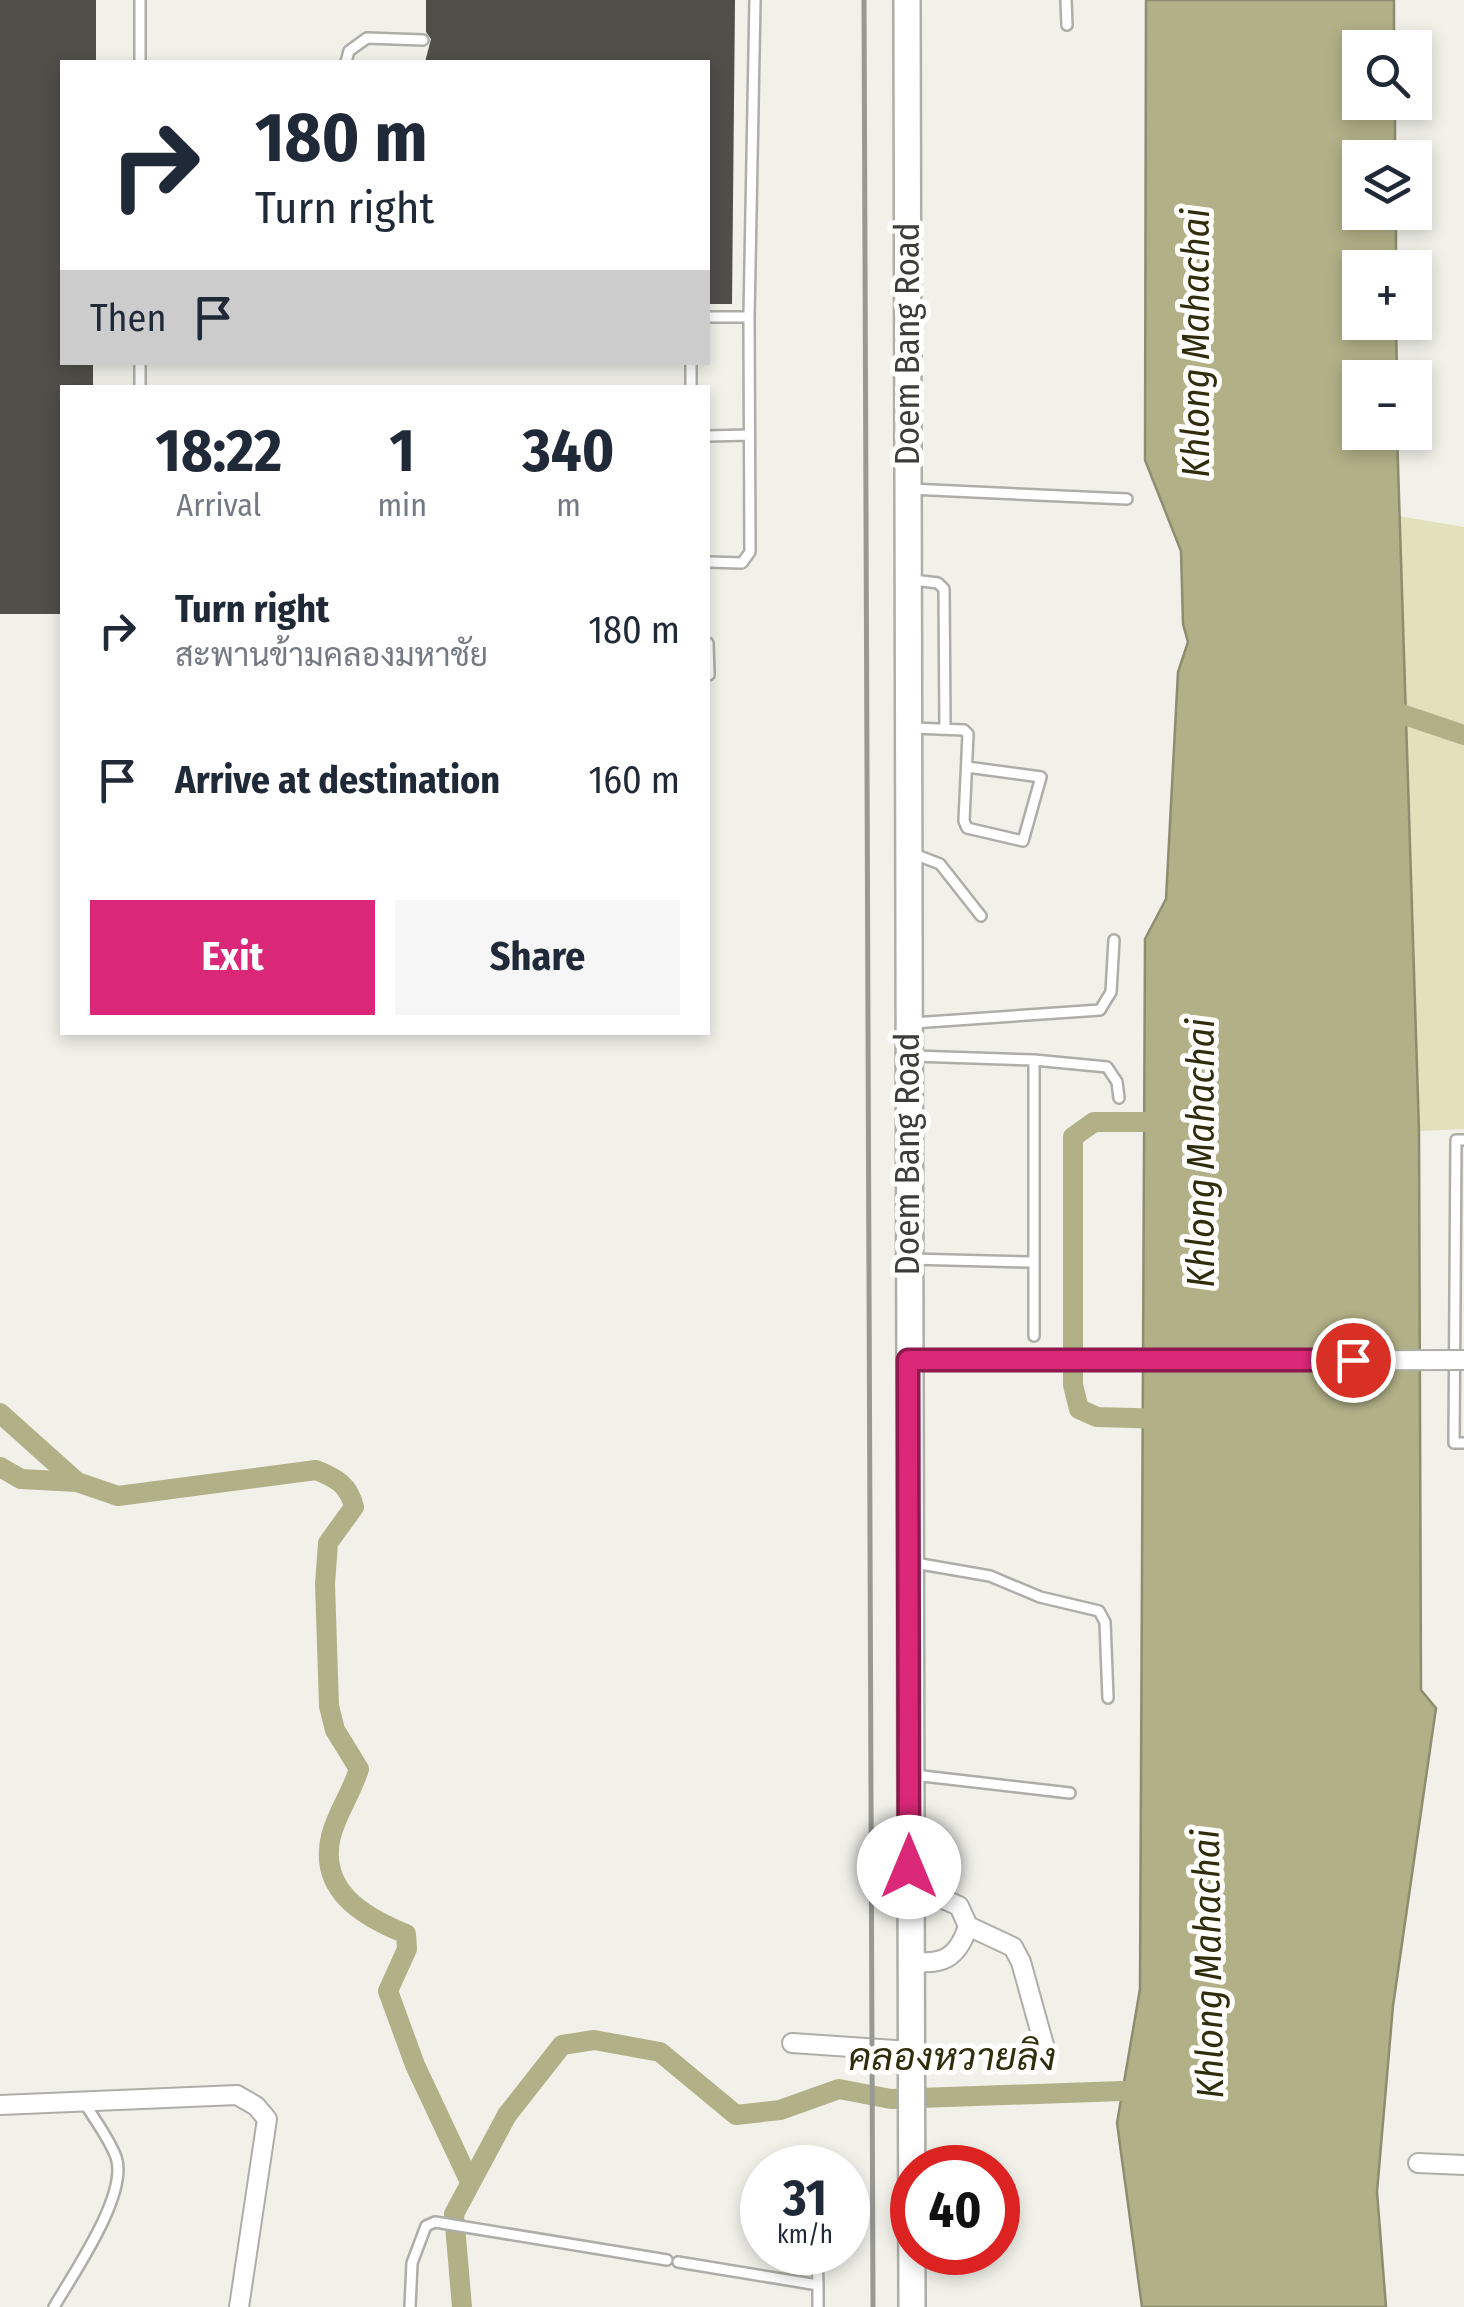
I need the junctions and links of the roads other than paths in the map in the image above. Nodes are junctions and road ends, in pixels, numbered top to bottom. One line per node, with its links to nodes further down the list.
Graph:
1 (140, 0): 7 (lane)
2 (754, 0): 10 (lane)
3 (907, 0): 13 (street, Doem Bang Road)
4 (1066, 0): 5 (lane)
5 (1067, 25)
6 (422, 40): 8 (lane)
7 (140, 60)
8 (346, 60)
9 (710, 317): 10 (lane)
10 (749, 318): 11 (lane)
11 (749, 435): 12 (lane); 15 (lane)
12 (710, 436)
13 (907, 488): 14 (lane); 16 (street, Doem Bang Road)
14 (1127, 499)
15 (710, 562)
16 (906, 580): 17 (street, Doem Bang Road); 18 (lane)
17 (906, 728): 18 (lane); 20 (street, Doem Bang Road)
18 (945, 728): 19 (lane)
19 (966, 767): 19 (lane)
20 (906, 852): 21 (lane); 23 (street, Doem Bang Road)
21 (981, 916)
22 (1114, 940): 23 (lane)
23 (906, 1024): 24 (street, Doem Bang Road)
24 (906, 1055): 25 (lane); 28 (street, Doem Bang Road)
25 (1034, 1060): 26 (lane); 29 (lane)
26 (1118, 1098)
27 (1464, 1140): 30 (lane)
28 (907, 1259): 29 (lane); 32 (street, Doem Bang Road)
29 (1031, 1262): 31 (lane)
30 (1459, 1335): 34 (lane)
31 (1034, 1336)
32 (908, 1360): 33 (street, bridge); 35 (street, Doem Bang Road)
33 (1464, 1360)
34 (1464, 1444)
35 (908, 1562): 36 (lane); 37 (street, Doem Bang Road)
36 (1108, 1698)
37 (908, 1775): 38 (lane); 39 (street, Doem Bang Road)
38 (1070, 1793)
39 (909, 1898): 40 (street); 41 (street, Doem Bang Road)
40 (968, 1926): 41 (street); 43 (street)
41 (910, 1961): 44 (street, Doem Bang Road)
42 (792, 2043): 44 (street)
43 (1044, 2045)
44 (910, 2050): 55 (street, Doem Bang Road)
45 (84, 2102): 46 (street); 51 (lane); 52 (street)
46 (0, 2105)
47 (1418, 2163): 48 (street)
48 (1464, 2166)
49 (818, 2275): 50 (lane)
50 (818, 2285): 53 (lane); 54 (lane)
51 (54, 2307)
52 (239, 2307)
53 (410, 2307)
54 (818, 2307)
55 (912, 2307)

